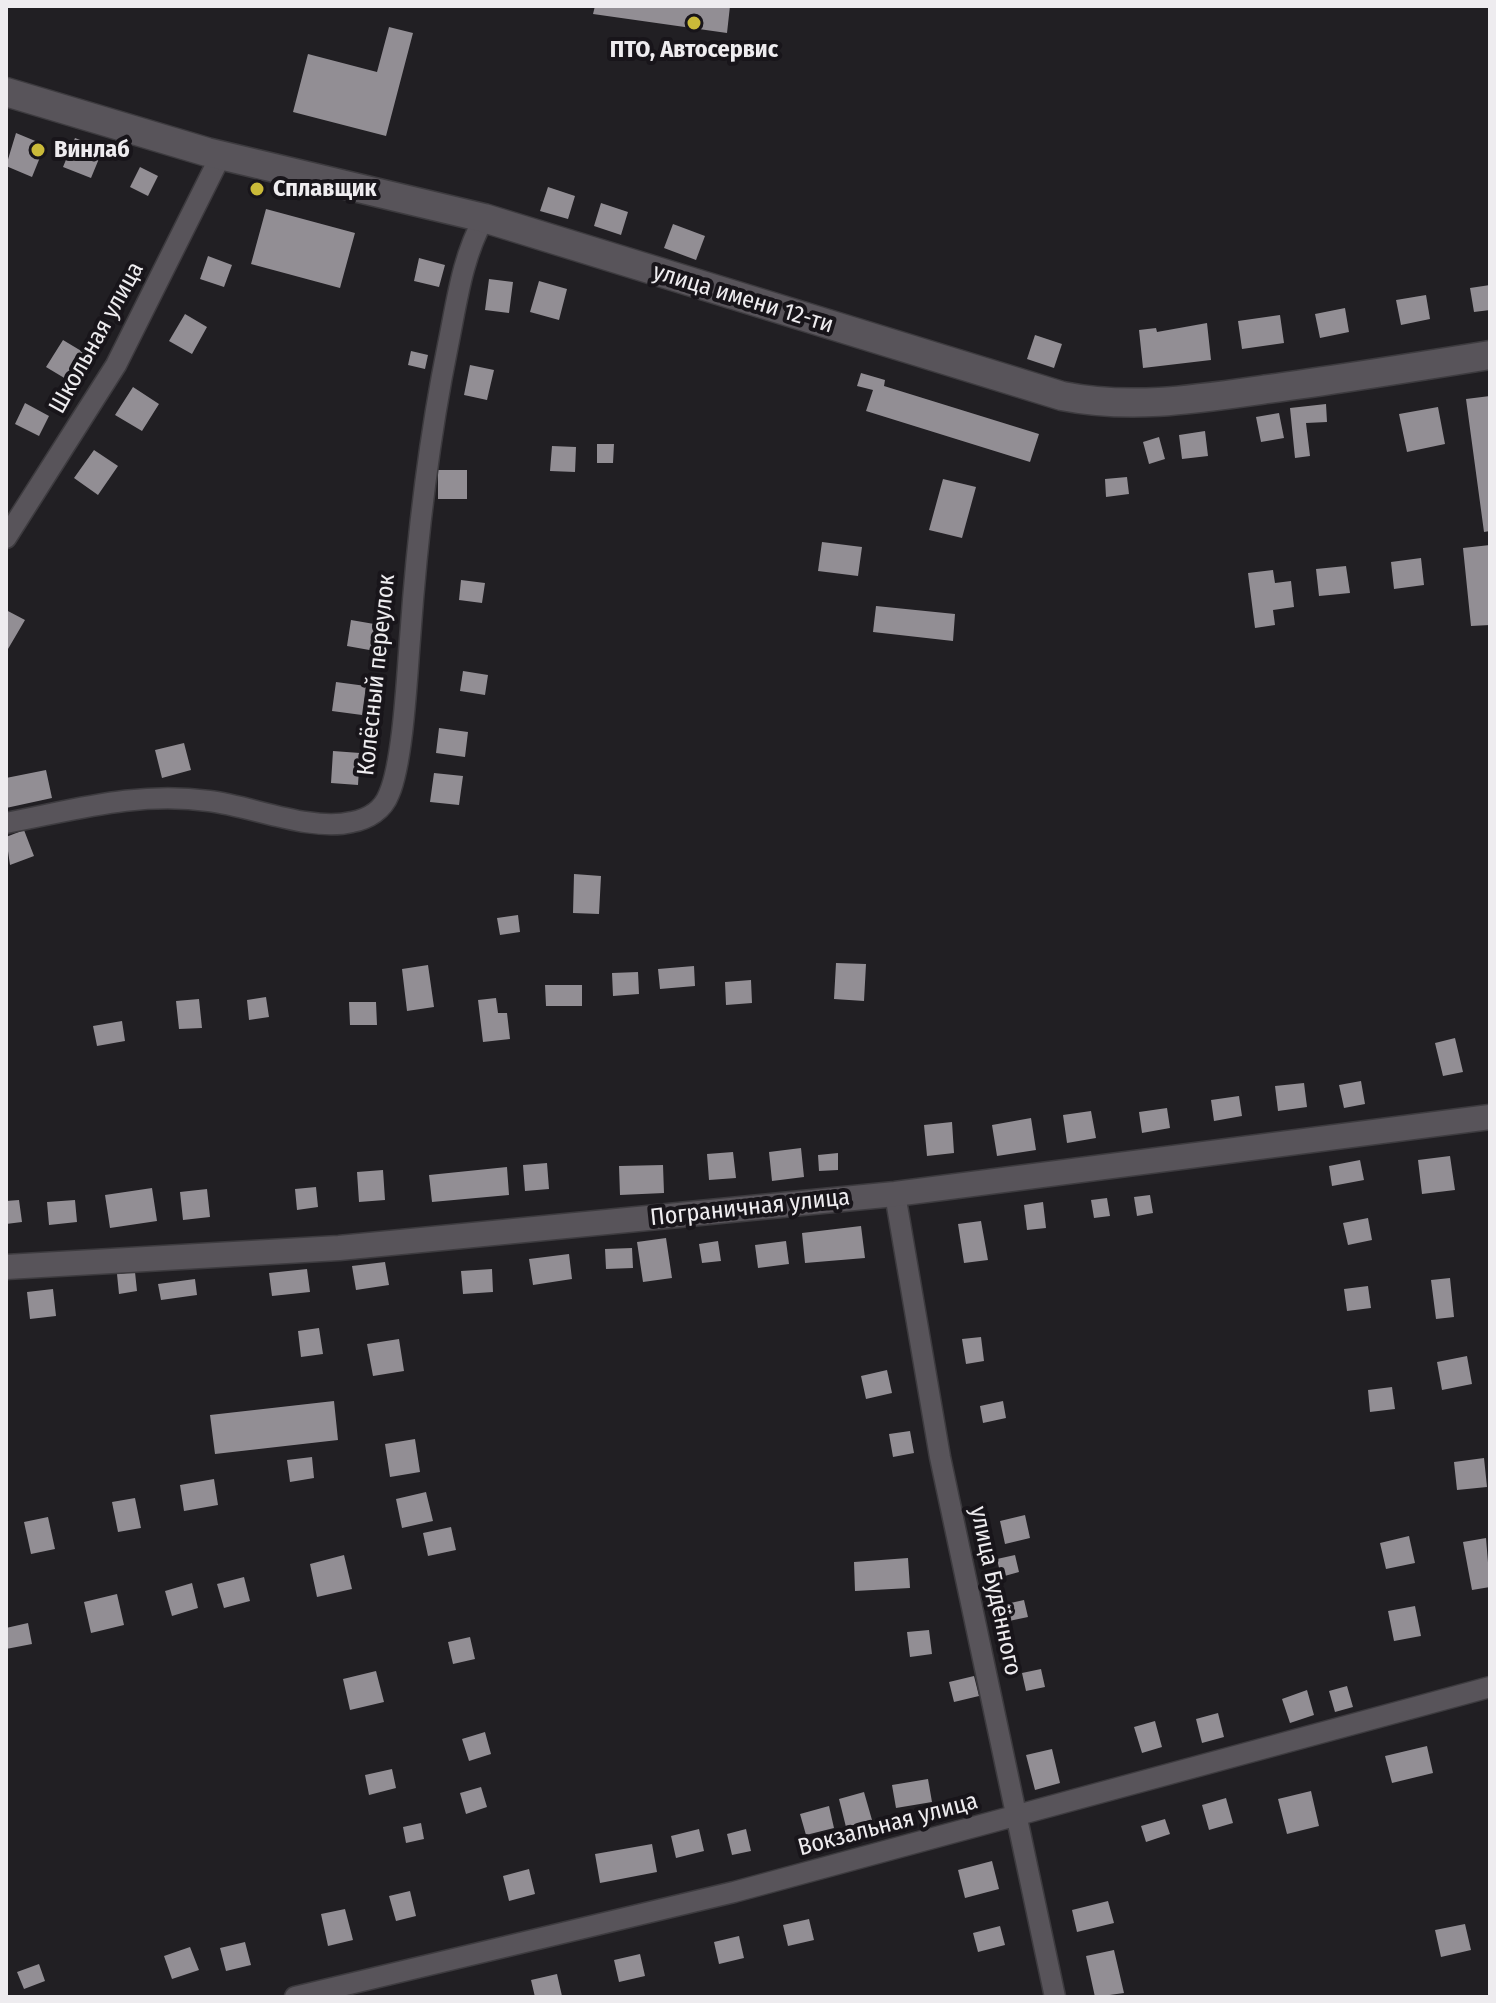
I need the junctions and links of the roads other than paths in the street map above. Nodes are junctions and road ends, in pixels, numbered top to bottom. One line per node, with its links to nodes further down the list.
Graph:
1 (6, 92): 2 (main road, улица имени 12-ти)
2 (221, 155): 3 (main road, улица имени 12-ти); 5 (street, Школьная улица)
3 (484, 218): 4 (main road, улица имени 12-ти); 6 (street, Колёсный переулок)
4 (1490, 355)
5 (6, 538)
6 (6, 823)
7 (1490, 1117): 8 (street, Пограничная улица)
8 (895, 1194): 9 (street, Пограничная улица); 11 (street, улица Будённого)
9 (6, 1267)
10 (1490, 1687): 11 (street, Вокзальная улица)
11 (1018, 1818): 12 (street, Вокзальная улица); 13 (street, улица Будённого)
12 (295, 1997)
13 (1055, 1997)

